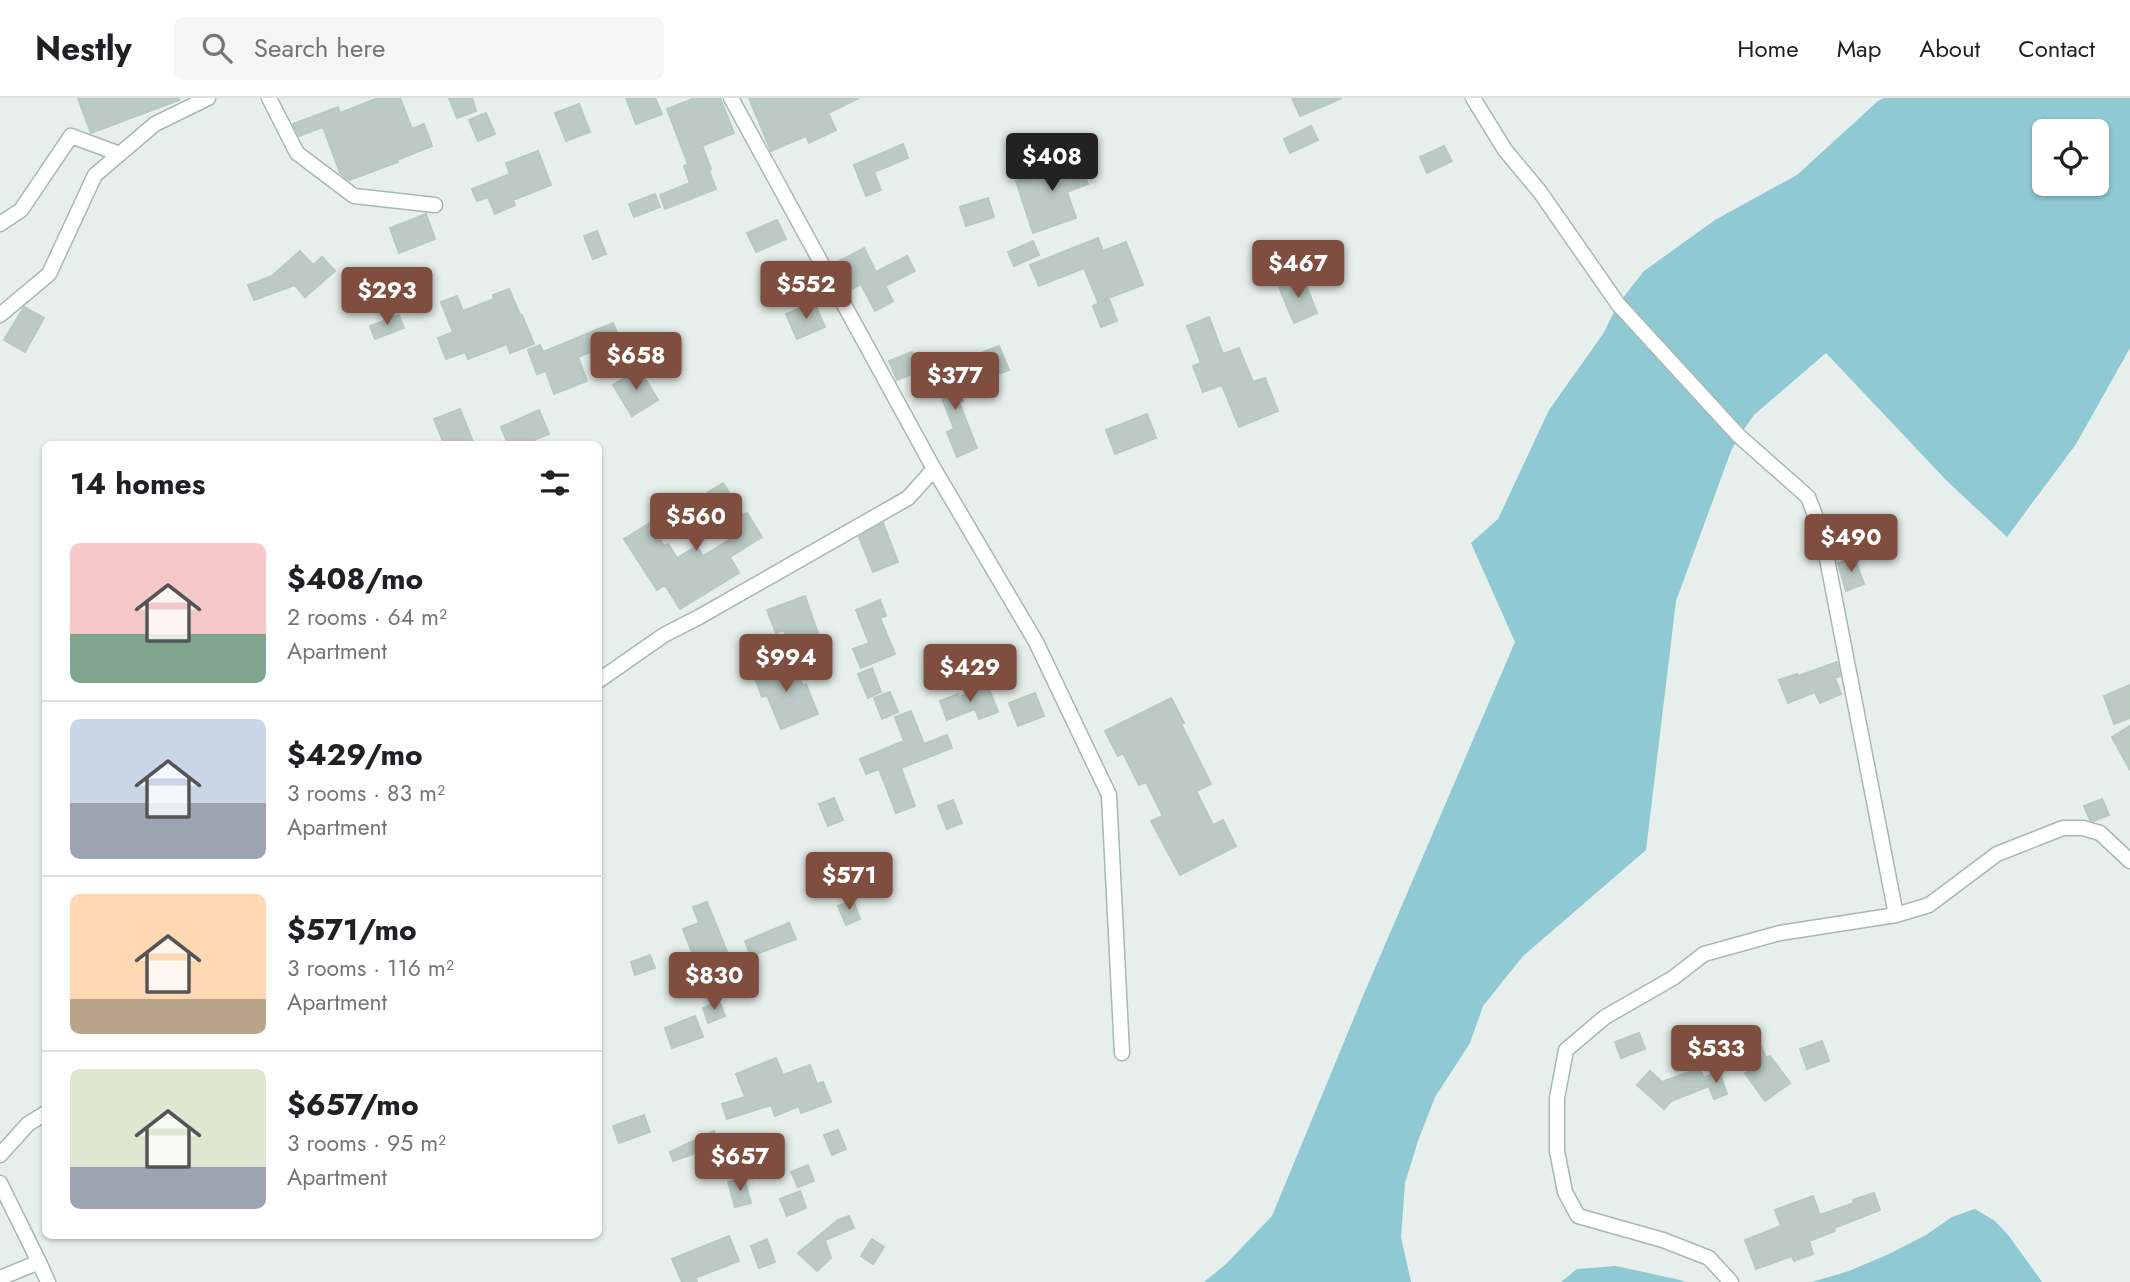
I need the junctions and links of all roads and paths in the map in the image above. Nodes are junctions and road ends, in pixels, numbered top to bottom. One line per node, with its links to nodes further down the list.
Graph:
1 (208, 98): 5 (street)
2 (269, 98): 6 (street)
3 (731, 98): 9 (street)
4 (1474, 98): 12 (street)
5 (120, 154): 7 (street); 8 (street)
6 (435, 205)
7 (0, 224)
8 (0, 315)
9 (934, 469): 10 (street); 13 (street)
10 (602, 678)
11 (2130, 860): 12 (street)
12 (1896, 915): 20 (street)
13 (1122, 1053)
14 (42, 1115): 15 (street)
15 (0, 1155)
16 (0, 1183): 17 (street)
17 (39, 1262): 18 (street); 19 (street)
18 (0, 1279)
19 (48, 1282)
20 (1731, 1282)

